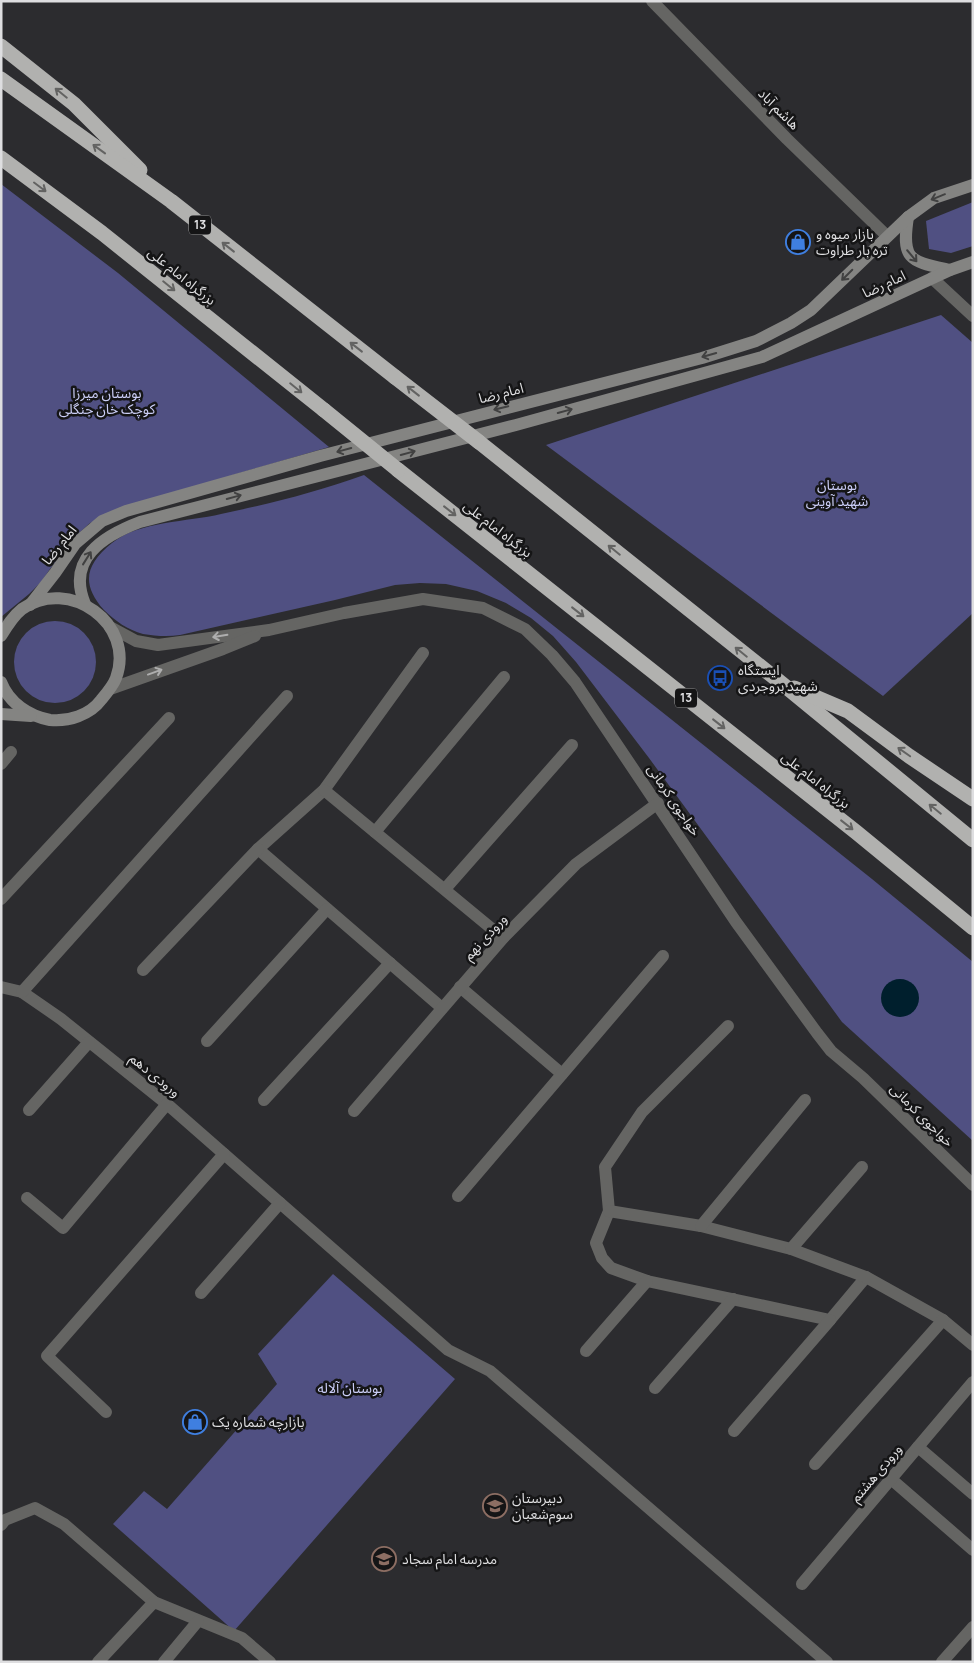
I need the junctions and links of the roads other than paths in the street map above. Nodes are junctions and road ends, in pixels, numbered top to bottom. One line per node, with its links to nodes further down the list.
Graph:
1 (652, 1): 8 (street, هاشم آباد)
2 (1, 46): 6 (highway, one-way to 2)
3 (1, 79): 6 (highway, 13, one-way to 3)
4 (1, 158): 39 (highway, بزرگراه امام علی / 13, one-way to 39, bridge)
5 (973, 185): 7 (main road, امام رضا, one-way to 7)
6 (171, 201): 21 (highway, 13, one-way to 6, bridge)
7 (908, 217): 8 (main road, امام رضا); 10 (main road, one-way to 10)
8 (887, 236): 14 (main road, امام رضا, one-way to 14)
9 (973, 262): 10 (main road, امام رضا)
10 (950, 270): 11 (main road, امام رضا)
11 (932, 278): 12 (street); 13 (main road, امام رضا, one-way to 11)
12 (973, 316)
13 (85, 604): 14 (main road); 15 (main road)
14 (30, 605): 17 (main road)
15 (110, 627): 16 (street, one-way to 15); 22 (main road)
16 (269, 630): 22 (street, one-way to 16); 32 (street, خواجوی کرمانی)
17 (1, 636)
18 (423, 653): 30 (street)
19 (504, 677): 33 (street)
20 (1, 682): 25 (main road)
21 (780, 682): 31 (highway, one-way to 21); 34 (highway, 13, one-way to 21)
22 (110, 689): 25 (main road)
23 (286, 696): 46 (street)
24 (1, 714): 25 (main road)
25 (36, 717)
26 (169, 718): 37 (street)
27 (572, 745): 36 (street)
28 (11, 752): 29 (street)
29 (1, 764)
30 (324, 790): 33 (street); 35 (street)
31 (973, 799)
32 (658, 804): 40 (street, ورودی نهم); 59 (street, خواجوی کرمانی)
33 (375, 832): 36 (street)
34 (973, 840)
35 (258, 849): 38 (street); 43 (street)
36 (445, 890): 40 (street)
37 (1, 899)
38 (328, 909): 42 (street); 49 (street)
39 (973, 928)
40 (503, 938): 45 (street, ورودی نهم)
41 (663, 956): 51 (street)
42 (390, 963): 47 (street); 52 (street)
43 (143, 970)
44 (1, 987): 46 (street, ورودی دهم)
45 (460, 987): 47 (street, ورودی نهم); 51 (street)
46 (22, 992): 50 (street, ورودی دهم)
47 (442, 1008): 56 (street, ورودی نهم)
48 (728, 1026): 63 (street)
49 (207, 1041)
50 (89, 1042): 54 (street, ورودی دهم); 55 (street)
51 (562, 1074): 60 (street)
52 (264, 1100)
53 (805, 1100): 64 (street)
54 (167, 1104): 57 (street, ورودی دهم); 61 (street)
55 (29, 1110)
56 (354, 1110)
57 (224, 1154): 62 (street, ورودی دهم); 76 (street)
58 (862, 1167): 65 (street)
59 (973, 1186)
60 (458, 1196)
61 (27, 1198)
62 (280, 1203): 68 (street); 91 (street, ورودی دهم)
63 (608, 1212): 64 (street); 67 (street)
64 (701, 1226): 65 (street)
65 (791, 1248): 66 (street)
66 (866, 1277): 70 (street); 71 (street)
67 (646, 1281): 69 (street); 73 (street)
68 (201, 1294)
69 (733, 1299): 70 (street); 75 (street)
70 (830, 1320): 77 (street)
71 (943, 1320): 72 (street); 79 (street)
72 (973, 1344)
73 (586, 1352)
74 (973, 1382): 78 (street, ورودی هشتم)
75 (655, 1388)
76 (106, 1412)
77 (734, 1431)
78 (918, 1447): 80 (street, ورودی هشتم); 81 (street)
79 (815, 1464)
80 (891, 1479): 83 (street); 84 (street, ورودی هشتم)
81 (973, 1494)
82 (1, 1524): 85 (street)
83 (973, 1550)
84 (802, 1584)
85 (154, 1602): 86 (street); 88 (street)
86 (198, 1621): 89 (street); 90 (street)
87 (973, 1626): 92 (street)
88 (98, 1662)
89 (164, 1662)
90 (270, 1662)
91 (827, 1662)
92 (942, 1662)

